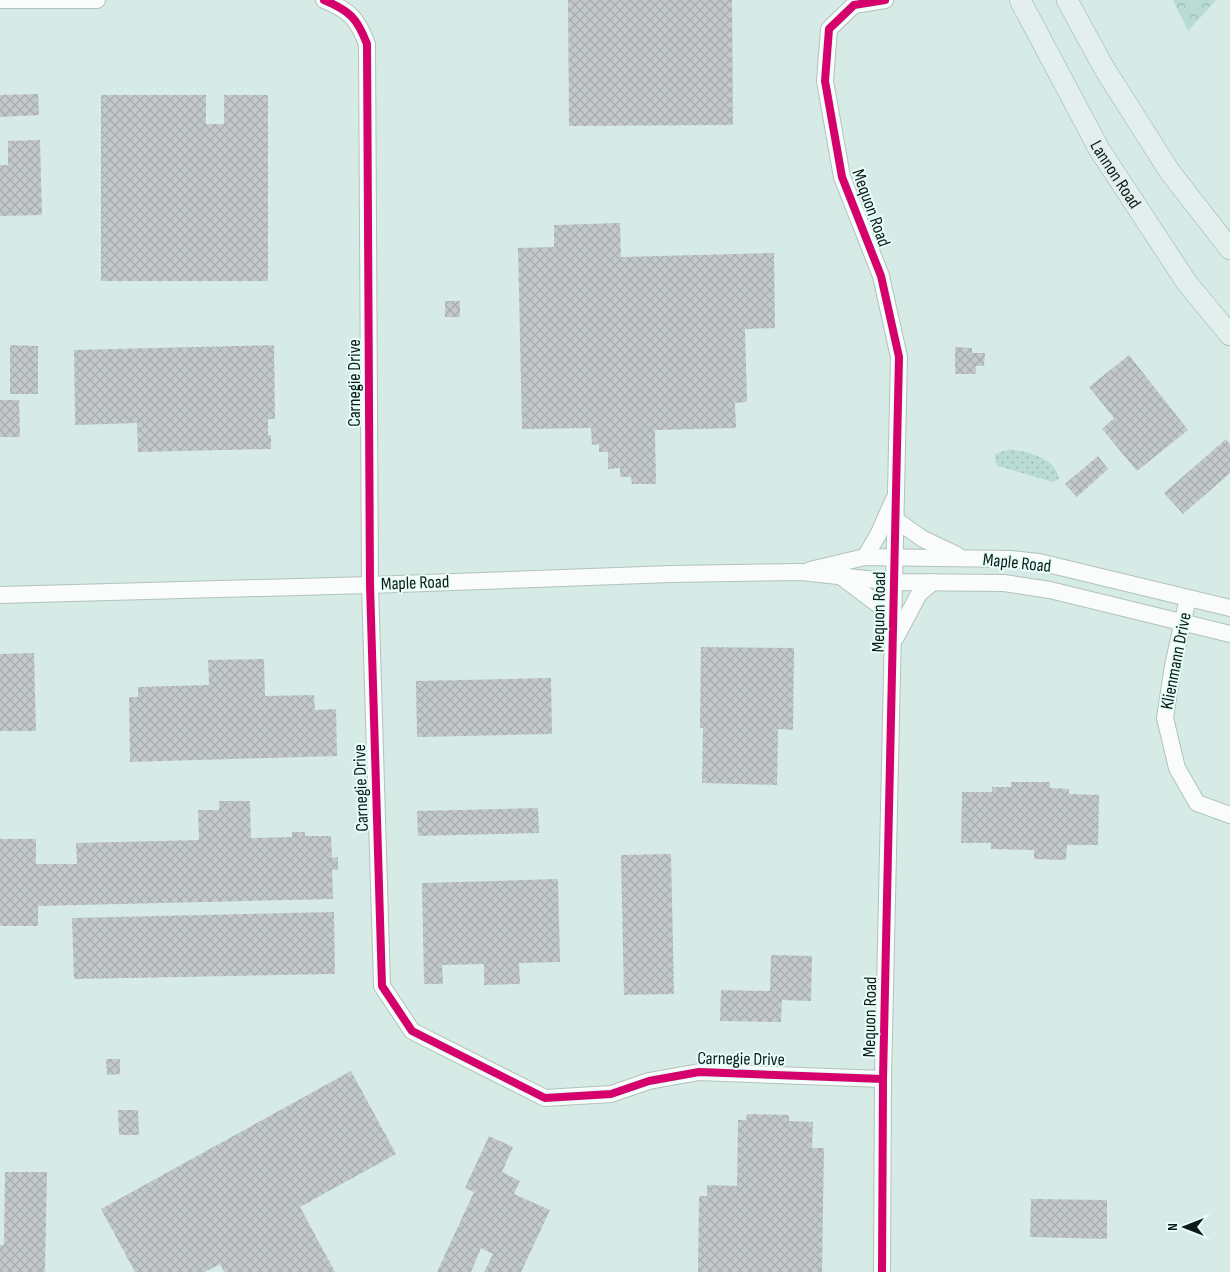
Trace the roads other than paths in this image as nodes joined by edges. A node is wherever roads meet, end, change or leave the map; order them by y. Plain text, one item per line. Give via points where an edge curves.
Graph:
1 (0, 0) edge
2 (97, 0) edge
3 (324, 0) edge
4 (885, 0) edge
5 (1020, 0) edge
6 (1067, 0) edge
7 (1230, 249) edge
8 (1230, 335) edge
9 (897, 493) junction
10 (896, 520) junction
11 (865, 557) junction
12 (896, 557) junction
13 (963, 558) junction
14 (801, 572) junction
15 (843, 578) junction
16 (894, 582) junction
17 (933, 582) junction
18 (370, 585) junction
19 (0, 595) edge
20 (1188, 598) junction
21 (1230, 608) edge
22 (894, 621) junction
23 (1183, 622) junction
24 (1230, 634) edge
25 (894, 641) junction
26 (1230, 815) edge
27 (884, 1079) junction
28 (882, 1272) edge

1 - 2 street
3 - 18 street, Carnegie Drive via 344,9 360,26 367,44
4 - 9 street, Mequon Road via 854,5 829,29 825,82 842,177 881,276 899,357
5 - 8 main road, Lannon Road via 1099,149 1187,283
6 - 7 main road via 1104,68 1170,172
9 - 10 street, Mequon Road
9 - 11 street
10 - 12 street, Mequon Road
10 - 13 street via 922,539
11 - 12 street, Maple Road
11 - 14 street, Maple Road
12 - 13 street, Maple Road
12 - 16 street, Mequon Road
13 - 20 street, Maple Road via 1040,562
14 - 15 street, Maple Road
14 - 18 street, Maple Road
15 - 16 street, Maple Road
15 - 22 street via 879,605
16 - 17 street, Maple Road
16 - 22 street, Mequon Road
17 - 23 street, Maple Road via 1004,584 1050,590
17 - 25 street via 919,594
18 - 19 street, Maple Road
18 - 27 street, Carnegie Drive via 382,986 412,1031 545,1098 611,1094 649,1081 699,1072
20 - 21 street, Maple Road
20 - 23 street, Klienmann Drive
22 - 25 street, Mequon Road
23 - 24 street, Maple Road
23 - 26 street, Klienmann Drive via 1165,718 1173,752 1177,768 1197,804
25 - 27 street, Mequon Road
27 - 28 street, Mequon Road

